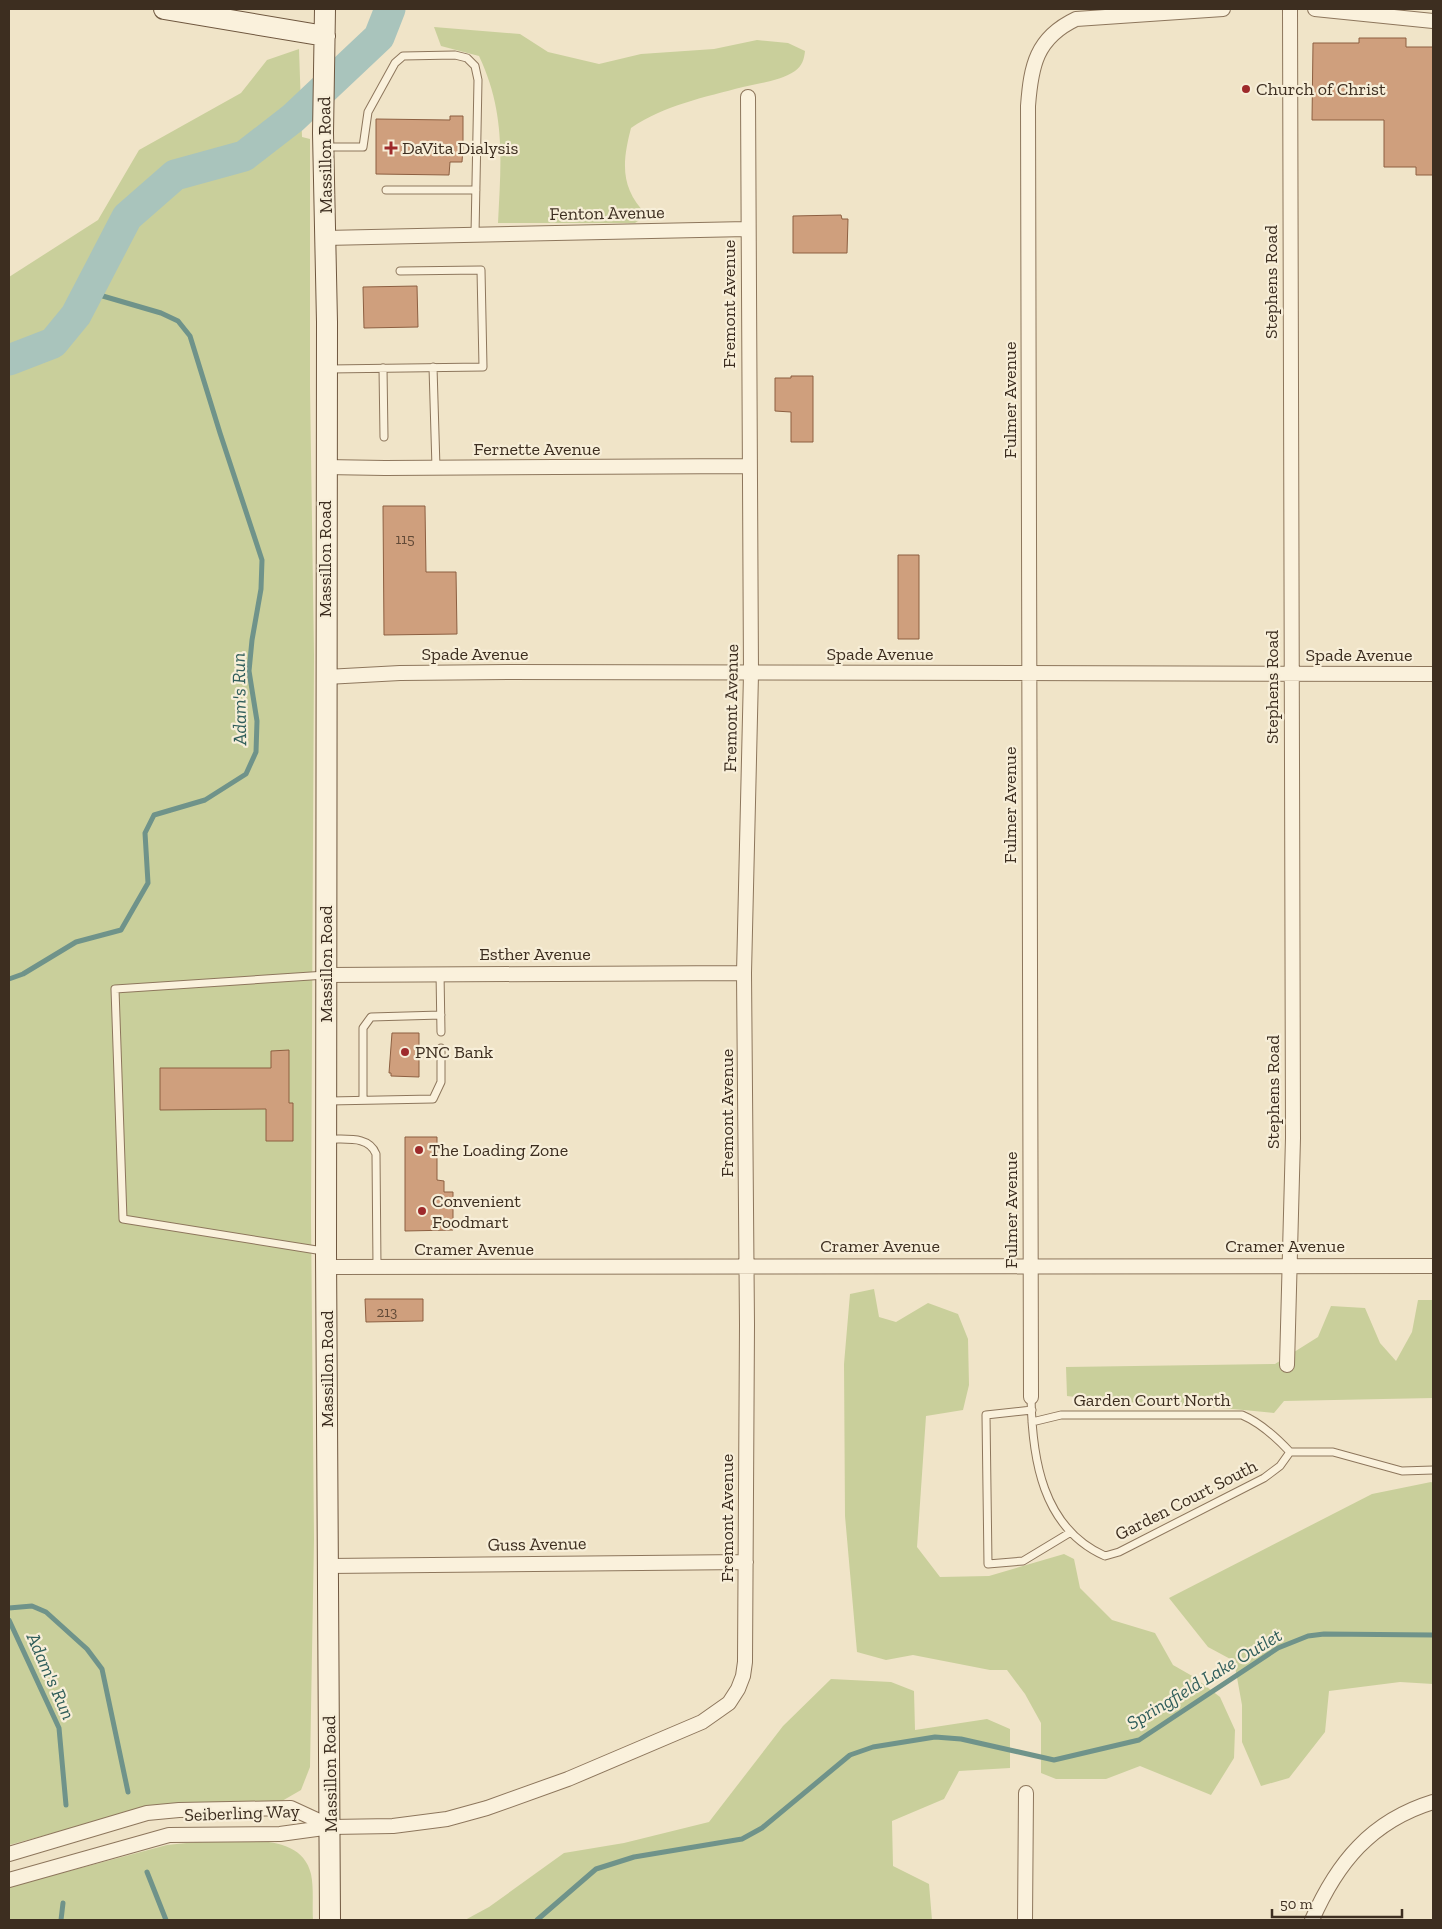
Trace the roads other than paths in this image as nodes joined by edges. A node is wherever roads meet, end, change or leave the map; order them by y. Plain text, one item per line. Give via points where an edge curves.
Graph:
1 (164, 9) edge
2 (324, 9) edge
3 (1223, 9) edge
4 (1290, 9) edge
5 (1315, 9) edge
6 (1433, 21) edge
7 (325, 36) junction
8 (748, 97) dead end
9 (324, 140) junction
10 (386, 190) dead end
11 (476, 190) junction
12 (747, 229) junction
13 (471, 234) junction
14 (325, 238) junction
15 (400, 271) dead end
16 (433, 367) junction
17 (383, 368) junction
18 (326, 369) junction
19 (384, 437) dead end
20 (749, 466) junction
21 (325, 467) junction
22 (436, 468) junction
23 (751, 674) junction
24 (1029, 674) junction
25 (1291, 674) junction
26 (1433, 674) edge
27 (326, 677) junction
28 (440, 973) junction
29 (744, 973) junction
30 (326, 975) junction
31 (441, 1015) junction
32 (441, 1032) dead end
33 (442, 1048) dead end
34 (363, 1100) junction
35 (326, 1101) junction
36 (326, 1139) junction
37 (326, 1259) junction
38 (746, 1265) junction
39 (1030, 1265) junction
40 (1289, 1265) junction
41 (1433, 1266) edge
42 (377, 1268) junction
43 (1287, 1365) dead end
44 (1032, 1403) junction
45 (1032, 1422) junction
46 (1290, 1452) junction
47 (1433, 1470) edge
48 (1071, 1532) junction
49 (1092, 1551) joint
50 (746, 1562) junction
51 (328, 1566) junction
52 (1026, 1793) dead end
53 (1433, 1802) edge
54 (331, 1827) junction
55 (9, 1854) edge
56 (9, 1880) edge
57 (330, 1920) edge
58 (1025, 1920) edge
59 (1312, 1920) edge

1 - 7 street
2 - 7 street, Massillon Road
3 - 24 street, Fulmer Avenue via 1082,18 1063,25 1044,43 1033,64 1028,106
4 - 25 street, Stephens Road
5 - 6 street
7 - 9 street, Massillon Road
8 - 12 street, Fremont Avenue
9 - 11 lane via 363,146 368,112 395,63 403,56 454,55 467,58 475,66 478,80
9 - 14 street, Massillon Road
10 - 11 lane
11 - 13 lane
12 - 13 street, Fenton Avenue
12 - 20 street, Fremont Avenue
13 - 14 street, Fenton Avenue
14 - 18 street, Massillon Road
15 - 16 lane via 481,270 483,366
16 - 17 lane
16 - 22 lane
17 - 18 lane
17 - 19 lane
18 - 21 street, Massillon Road
20 - 22 street, Fernette Avenue
20 - 23 street, Fremont Avenue
21 - 22 street, Fernette Avenue
21 - 27 street, Massillon Road
23 - 24 street, Spade Avenue
23 - 27 street, Spade Avenue via 400,673
23 - 29 street, Fremont Avenue
24 - 25 street, Spade Avenue
24 - 39 street, Fulmer Avenue
25 - 26 street, Spade Avenue
25 - 40 street, Stephens Road via 1293,1138
27 - 30 street, Massillon Road
28 - 29 street, Esther Avenue
28 - 30 street, Esther Avenue
28 - 31 lane
29 - 38 street, Fremont Avenue
30 - 35 street, Massillon Road
30 - 37 lane via 115,989 124,1219
31 - 32 lane
31 - 34 lane via 371,1017 363,1028
33 - 34 lane via 441,1082 433,1099
34 - 35 lane
35 - 36 street, Massillon Road
36 - 37 street, Massillon Road
36 - 42 lane via 364,1141 373,1146 376,1154
37 - 42 street, Cramer Avenue
37 - 51 street, Massillon Road
38 - 39 street, Cramer Avenue
38 - 42 street, Cramer Avenue
38 - 50 street, Fremont Avenue
39 - 40 street, Cramer Avenue
39 - 44 street, Fulmer Avenue
40 - 41 street, Cramer Avenue
40 - 43 street, Stephens Road
44 - 45 lane, Fulmer Avenue
44 - 48 lane via 986,1415 988,1564 1023,1560
45 - 46 lane, Garden Court North via 1061,1415 1242,1415 1273,1434
45 - 48 lane, Fulmer Avenue via 1038,1470 1052,1505
46 - 47 lane via 1333,1452 1402,1471
46 - 49 lane, Garden Court South via 1280,1466 1264,1478 1119,1552 1105,1556
48 - 49 lane, Fulmer Avenue
50 - 51 street, Guss Avenue
50 - 54 street, Fremont Avenue via 743,1676 729,1703 716,1715 568,1779 487,1808 420,1824
51 - 54 street, Massillon Road
52 - 58 street
53 - 59 street via 1397,1817 1356,1847 1325,1891
54 - 55 street, Seiberling Way via 290,1808 179,1810 146,1813
54 - 56 street, Seiberling Way via 280,1834 169,1835
54 - 57 street, Massillon Road

